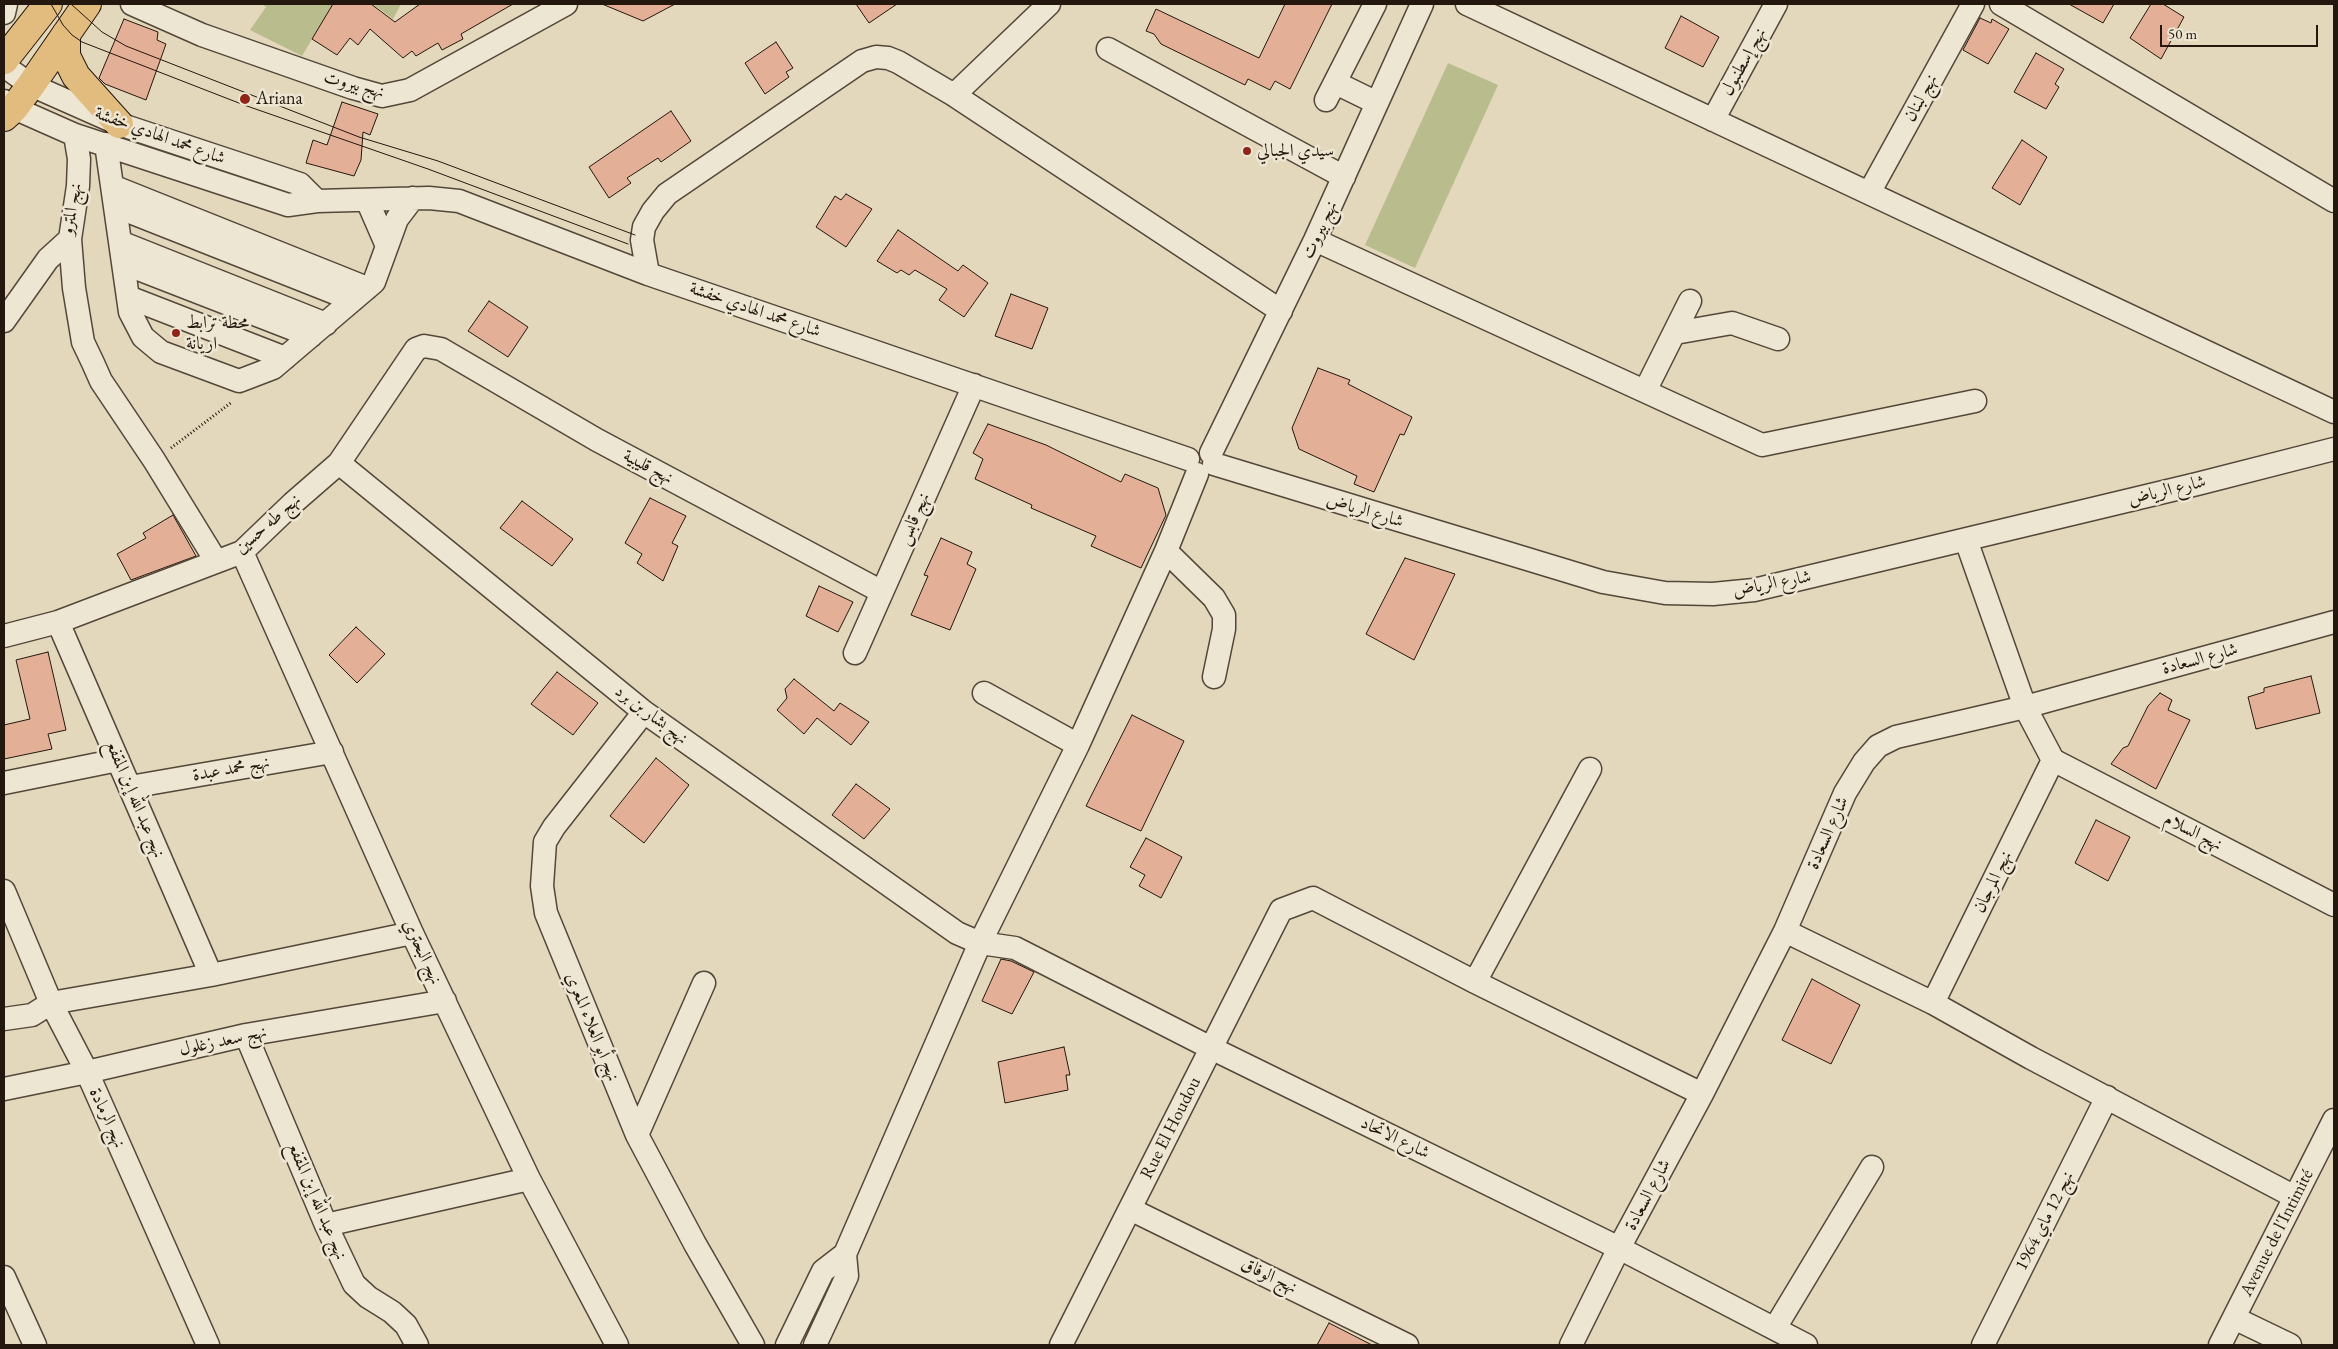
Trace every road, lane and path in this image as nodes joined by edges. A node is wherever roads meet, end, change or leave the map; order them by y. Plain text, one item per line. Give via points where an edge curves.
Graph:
1 (6, 4) edge
2 (48, 4) edge
3 (87, 4) edge
4 (132, 4) edge
5 (566, 4) edge
6 (1049, 4) edge
7 (1374, 4) edge
8 (1422, 4) edge
9 (1467, 4) edge
10 (1776, 4) edge
11 (1973, 4) edge
12 (2001, 4) edge
13 (4, 14) edge
14 (66, 34) junction
15 (1108, 49) dead end
16 (4, 60) edge
17 (4, 66) edge
18 (31, 85) junction
19 (954, 96) junction
20 (1377, 103) junction
21 (7, 109) edge
22 (1713, 120) junction
23 (112, 134) junction
24 (75, 135) junction
25 (1344, 177) junction
26 (1868, 193) junction
27 (413, 198) junction
28 (367, 200) junction
29 (2334, 201) edge
30 (70, 239) junction
31 (1315, 240) junction
32 (387, 246) junction
33 (121, 251) junction
34 (648, 274) junction
35 (1690, 301) dead end
36 (1281, 311) junction
37 (4, 321) edge
38 (319, 329) junction
39 (1675, 333) junction
40 (1778, 339) dead end
41 (416, 349) joint
42 (239, 380) junction
43 (974, 385) junction
44 (1646, 391) junction
45 (1975, 401) dead end
46 (2334, 412) edge
47 (2334, 449) edge
48 (154, 460) junction
49 (339, 463) junction
50 (1202, 463) junction
51 (1966, 540) junction
52 (242, 552) junction
53 (1166, 552) junction
54 (216, 562) junction
55 (882, 592) junction
56 (58, 622) junction
57 (2334, 622) edge
58 (4, 636) edge
59 (855, 653) dead end
60 (1214, 677) dead end
61 (984, 693) dead end
62 (2025, 707) junction
63 (644, 712) junction
64 (1078, 745) junction
65 (332, 752) junction
66 (118, 760) junction
67 (2053, 760) junction
68 (1590, 770) dead end
69 (4, 783) edge
70 (130, 787) junction
71 (4, 891) edge
72 (2334, 905) edge
73 (1785, 932) junction
74 (412, 933) junction
75 (980, 944) junction
76 (211, 975) junction
77 (1475, 982) junction
78 (704, 983) dead end
79 (445, 1001) junction
80 (51, 1003) junction
81 (1932, 1003) junction
82 (4, 1019) edge
83 (246, 1035) junction
84 (1212, 1048) junction
85 (87, 1072) junction
86 (4, 1089) edge
87 (1702, 1094) junction
88 (2107, 1097) junction
89 (2334, 1120) edge
90 (636, 1135) junction
91 (1872, 1168) dead end
92 (529, 1178) junction
93 (2295, 1197) junction
94 (1130, 1209) junction
95 (326, 1225) junction
96 (1619, 1248) junction
97 (845, 1254) junction
98 (4, 1277) edge
99 (2234, 1318) junction
100 (1775, 1328) junction
101 (35, 1345) edge
102 (208, 1345) edge
103 (417, 1345) edge
104 (617, 1345) edge
105 (753, 1345) edge
106 (787, 1345) edge
107 (815, 1345) edge
108 (1062, 1345) edge
109 (1407, 1345) edge
110 (1571, 1345) edge
111 (1806, 1345) edge
112 (1983, 1345) edge
113 (2220, 1345) edge
114 (2290, 1345) edge

1 - 13 street
2 - 16 main road
3 - 14 main road
4 - 5 street, نهج بيروت via 202,36 382,96 410,90
6 - 19 street
7 - 20 street via 1331,92
8 - 20 street, نهج بيروت
9 - 22 street
10 - 22 street, نهج إسطنبول
11 - 26 street, نهج لبنان
12 - 29 street
14 - 18 main road
14 - 23 main road via 66,56
15 - 25 street
17 - 18 street, شارع محمد الهادي خفشة
18 - 21 main road
18 - 23 street, شارع محمد الهادي خفشة
19 - 34 street via 888,58 862,61 667,194 644,227 642,240
19 - 36 street
20 - 25 street, نهج بيروت
21 - 24 street, شارع محمد الهادي خفشة
22 - 26 street
23 - 24 street, شارع محمد الهادي خفشة
23 - 28 street, شارع محمد الهادي خفشة via 300,184 318,201
23 - 33 street
24 - 30 street, نهج المترو via 79,159 78,186
25 - 31 street, نهج بيروت
26 - 46 street
27 - 28 street, شارع محمد الهادي خفشة
27 - 32 street via 397,219
27 - 34 street, شارع محمد الهادي خفشة via 459,201
28 - 32 street
30 - 37 street, نهج المترو via 48,259
30 - 48 street via 83,342 102,381
31 - 36 street, نهج بيروت
31 - 44 street
32 - 38 street via 374,282
33 - 38 street
33 - 38 street
33 - 38 street
33 - 38 street
33 - 42 street via 143,337 161,352
34 - 43 street, شارع محمد الهادي خفشة
35 - 39 street
36 - 50 street, نهج بيروت
38 - 42 street
39 - 40 street via 1732,323
39 - 44 street
41 - 49 street, نهج طه حسين
41 - 55 street, نهج قليبية via 424,346 441,349 596,440
42 - 48 path via 244,393
43 - 50 street, شارع محمد الهادي خفشة
43 - 55 street, نهج قابس
44 - 45 street via 1762,445
47 - 51 street, شارع الرياض
48 - 54 street
49 - 52 street, نهج طه حسين
49 - 63 street, نهج بشار بن برد
50 - 51 street, شارع الرياض via 1603,582 1666,593 1713,594 1754,590
50 - 53 street, نهج بيروت
51 - 62 street
52 - 54 street, نهج طه حسين
52 - 65 street, نهج البحتري
53 - 60 street via 1214,598 1224,614
53 - 64 street, نهج بيروت
54 - 56 street, نهج طه حسين
55 - 59 street, نهج قابس
56 - 58 street, نهج طه حسين
56 - 66 street, نهج عبد الله إبن المقفع
57 - 62 street, شارع السعادة
61 - 64 street
62 - 67 street
62 - 73 street, شارع السعادة via 1896,737 1878,746 1845,793
63 - 75 street, نهج بشار بن برد via 941,922
63 - 90 street, نهج أبو العلاء المعري via 545,842 542,886 546,913
64 - 75 street, نهج بيروت
65 - 70 street, نهج محمد عبدة
65 - 74 street, نهج البحتري
66 - 69 street
66 - 70 street, نهج عبد الله إبن المقفع
67 - 72 street, نهج السلام
67 - 81 street, نهج المرجان
68 - 77 street
70 - 76 street, نهج عبد الله إبن المقفع
71 - 80 street, نهج الرمادة
73 - 81 street
73 - 87 street, شارع السعادة
74 - 76 street
74 - 79 street, نهج البحتري
75 - 84 street, شارع الاتحاد via 1016,948
75 - 97 street, نهج بيروت
76 - 80 street
77 - 84 street, Rue El Houdou via 1313,898 1281,910
77 - 87 street
78 - 90 street
79 - 83 street, نهج سعد زغلول
79 - 92 street, نهج البحتري
80 - 82 street via 32,1014
80 - 85 street, نهج الرمادة
81 - 88 street
83 - 85 street, نهج سعد زغلول
83 - 95 street, نهج عبد الله إبن المقفع
84 - 94 street, Rue El Houdou
84 - 96 street, شارع الاتحاد
85 - 86 street, نهج سعد زغلول
85 - 102 street, نهج الرمادة
87 - 96 street, شارع السعادة
88 - 93 street
88 - 112 street, نهج 12 ماي 1964
89 - 93 street, Avenue de l'Intimité
90 - 105 street, نهج أبو العلاء المعري
91 - 100 street
92 - 95 street
92 - 104 street, نهج البحتري
93 - 99 street, Avenue de l'Intimité
94 - 108 street, Rue El Houdou
94 - 109 street, نهج الوفاق
95 - 103 street, نهج عبد الله إبن المقفع via 354,1284 406,1325
96 - 100 street, شارع الاتحاد
96 - 110 street, شارع السعادة
97 - 106 street via 823,1271
97 - 107 street via 847,1276
98 - 101 street
99 - 113 street, Avenue de l'Intimité
99 - 114 street
100 - 111 street, شارع الاتحاد

